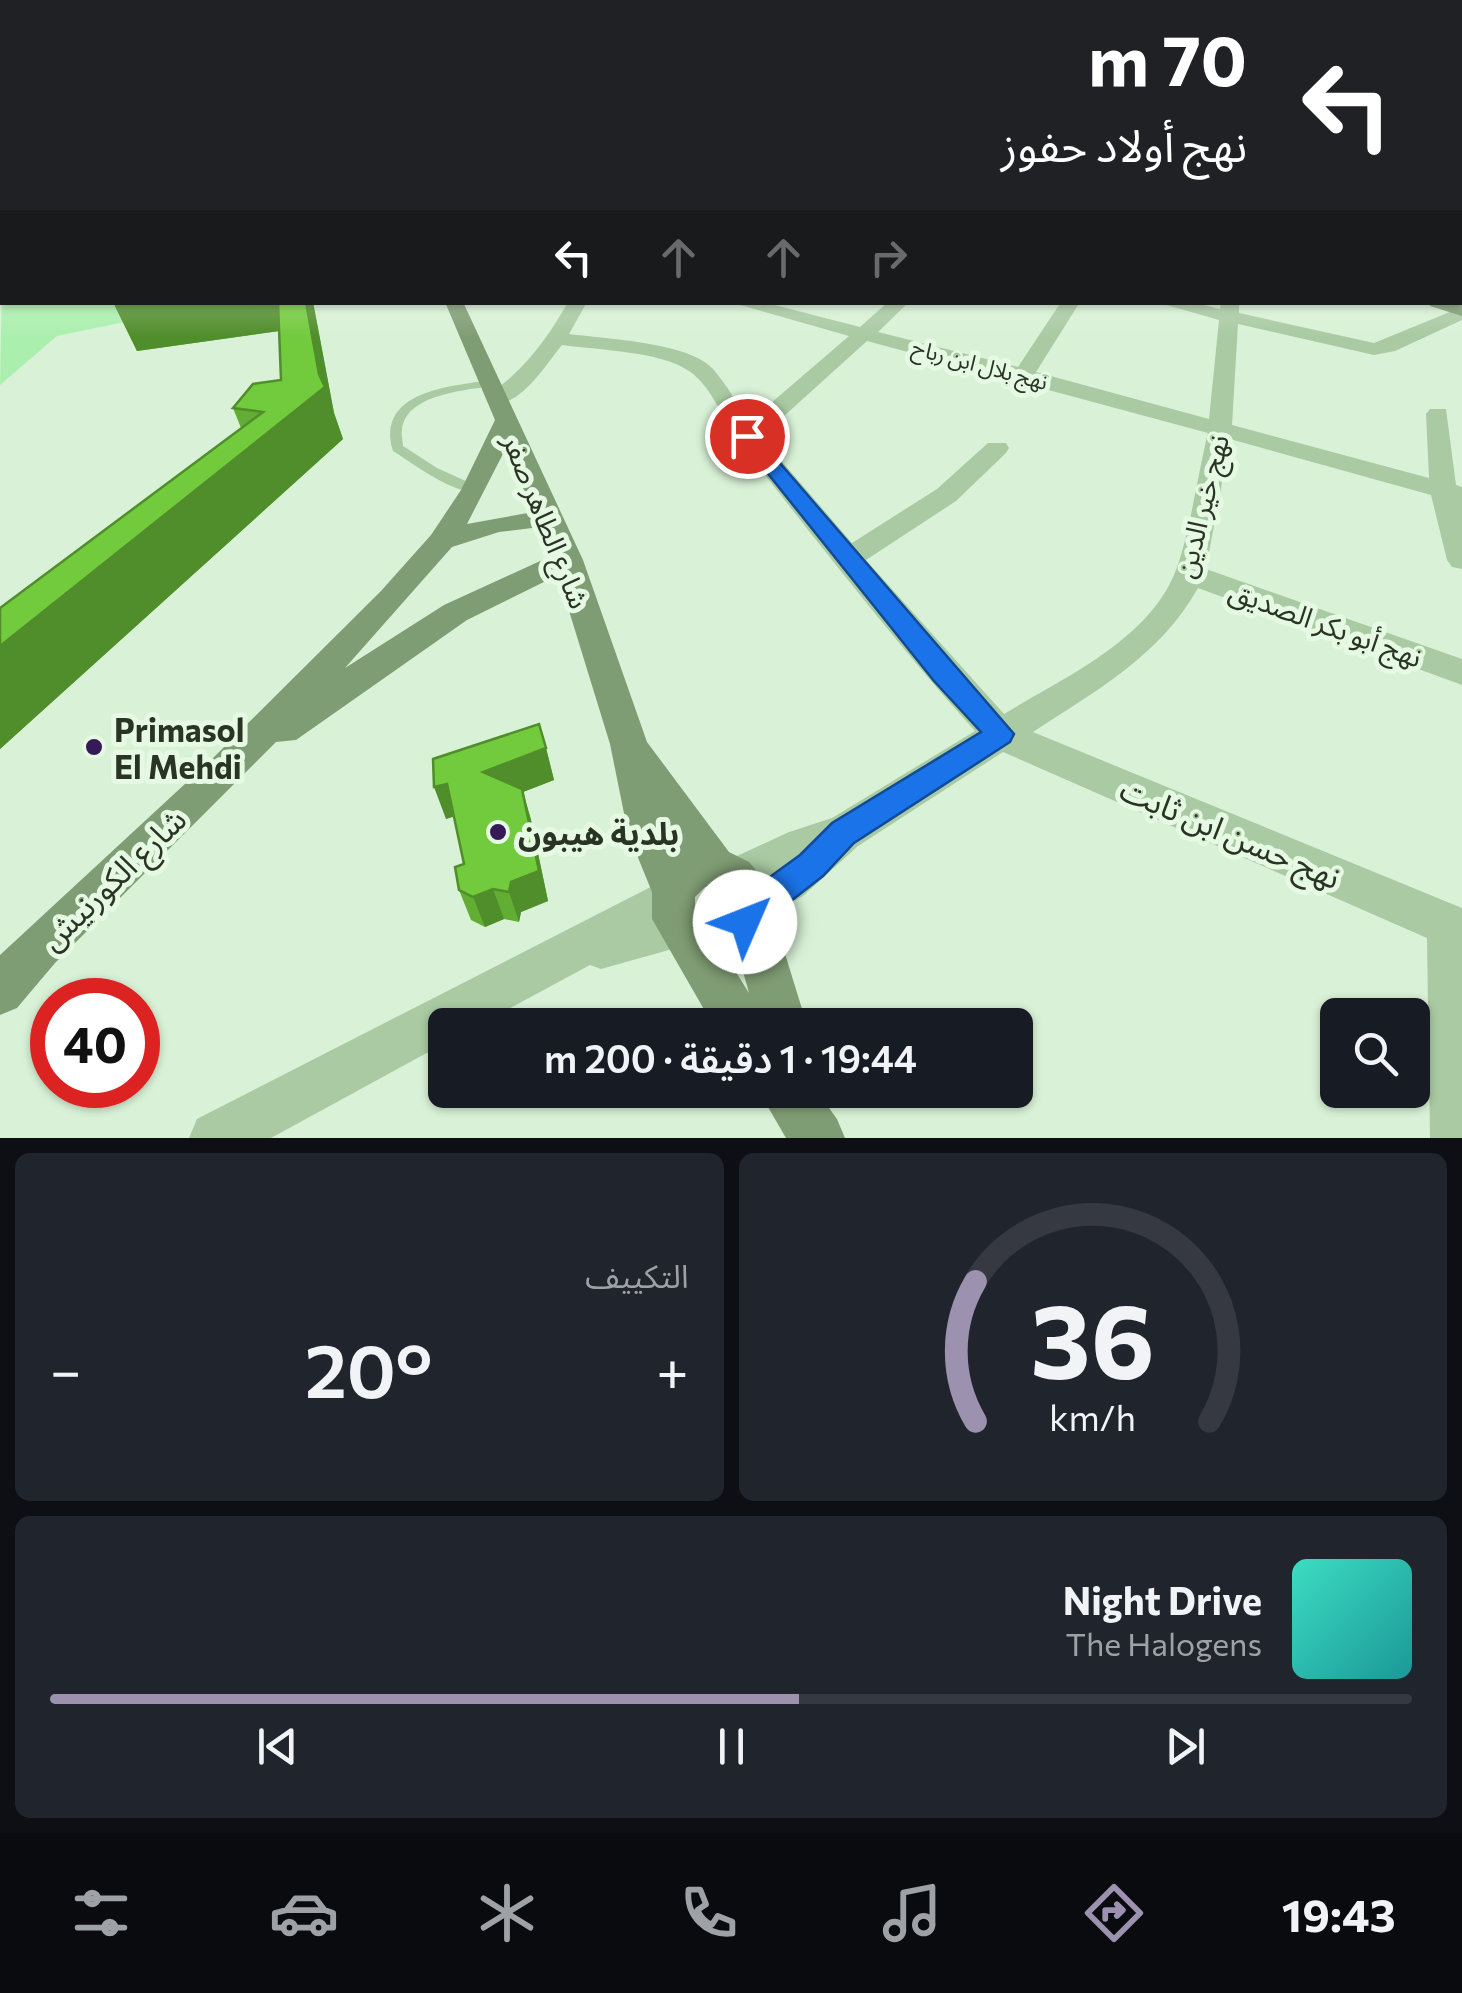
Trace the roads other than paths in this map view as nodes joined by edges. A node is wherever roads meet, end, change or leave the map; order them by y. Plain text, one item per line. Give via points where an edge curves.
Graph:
1 (455, 305) edge
2 (576, 305) edge
3 (751, 305) edge
4 (897, 305) edge
5 (1069, 305) edge
6 (1189, 305) edge
7 (1230, 310) edge
8 (1462, 312) edge
9 (867, 334) junction
10 (557, 338) junction
11 (1023, 375) junction
12 (498, 401) junction
13 (1438, 414) dead end
14 (1220, 431) junction
15 (747, 436) junction
16 (997, 448) dead end
17 (474, 490) junction
18 (1453, 492) edge
19 (550, 518) junction
20 (442, 541) junction
21 (850, 558) junction
22 (568, 560) junction
23 (1462, 560) edge
24 (1190, 574) junction
25 (1462, 672) edge
26 (1000, 734) junction
27 (629, 744) junction
28 (228, 768) junction
29 (738, 890) junction
30 (678, 913) junction
31 (1456, 927) edge
32 (0, 991) edge
33 (731, 1008) edge
34 (776, 1008) edge
35 (798, 1108) edge
36 (810, 1108) edge
37 (216, 1138) edge
38 (820, 1138) edge
39 (1457, 1138) edge

1 - 12 main road, شارع الطاهر صفر
2 - 10 street
3 - 9 street, نهج بلال ابن رباح
4 - 9 street
5 - 11 street
6 - 7 street
7 - 8 street via 1374,349
7 - 14 street, نهج خير الدين
9 - 11 street, نهج بلال ابن رباح
9 - 15 street
10 - 12 street
10 - 15 street via 694,364
11 - 14 street, نهج بلال ابن رباح
12 - 17 main road
12 - 17 lane via 417,399 396,424 397,448 407,457
12 - 19 main road, شارع الطاهر صفر
13 - 18 street
14 - 18 street, نهج بلال ابن رباح
14 - 24 street, نهج خير الدين
15 - 21 street
16 - 21 street via 938,505
17 - 20 main road
18 - 23 street
19 - 20 main road via 496,524
19 - 22 main road, شارع الطاهر صفر
20 - 28 main road
21 - 26 street
22 - 27 main road, شارع الطاهر صفر
22 - 28 main road via 460,607
24 - 25 street, نهج أبو بكر الصديق
24 - 26 street, نهج خير الدين via 1168,612 1123,657
26 - 29 street, نهج خير الدين via 843,833 779,890
26 - 31 street, نهج حسن ابن ثابت
27 - 29 main road, شارع الطاهر صفر
27 - 30 main road, شارع الطاهر صفر via 649,834
28 - 32 main road, شارع الكورنيش
29 - 30 main road via 691,873
29 - 30 main road via 738,932 726,939 700,941
29 - 34 main road, شارع الطاهر صفر
30 - 33 main road, شارع الطاهر صفر
30 - 37 street via 563,953
31 - 39 street
35 - 38 main road
36 - 38 main road

